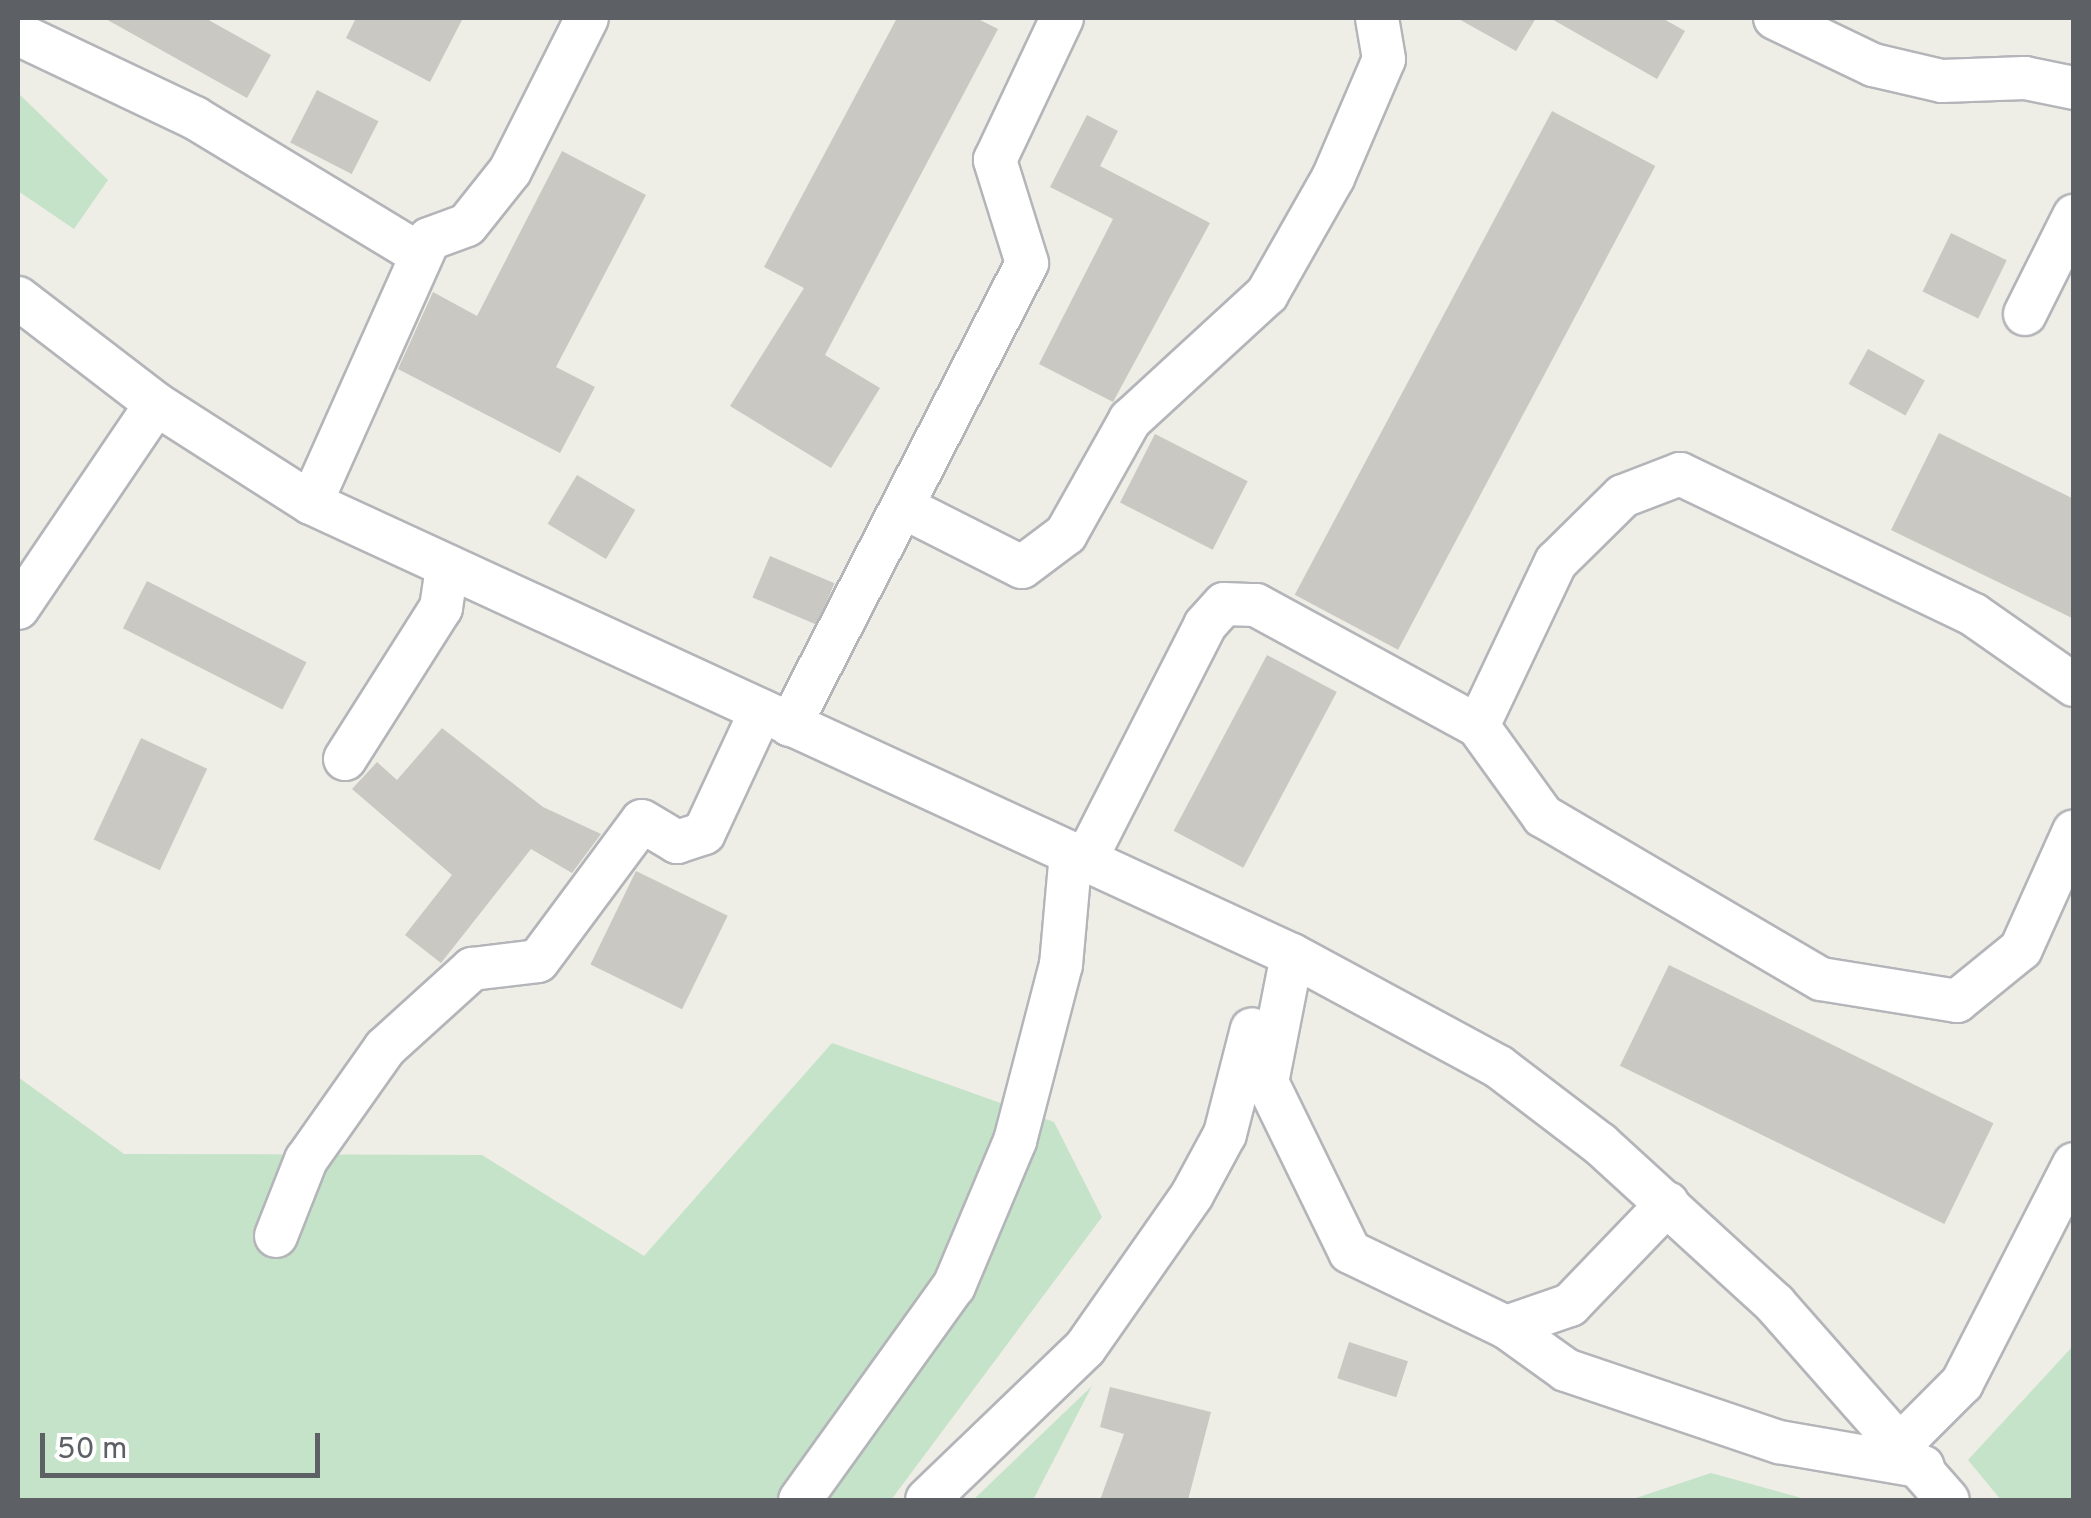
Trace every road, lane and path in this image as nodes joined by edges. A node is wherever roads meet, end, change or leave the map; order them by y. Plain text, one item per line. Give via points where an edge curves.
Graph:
1 (587, 18) edge
2 (1062, 18) edge
3 (1378, 18) edge
4 (1775, 18) edge
5 (18, 34) edge
6 (2074, 88) edge
7 (2074, 216) edge
8 (421, 255) junction
9 (18, 298) edge
10 (2025, 314) dead end
11 (156, 404) junction
12 (311, 503) junction
13 (903, 507) junction
14 (447, 568) junction
15 (18, 608) edge
16 (2074, 685) edge
17 (775, 718) junction
18 (1478, 726) junction
19 (345, 759) dead end
20 (2074, 831) edge
21 (1078, 856) junction
22 (1283, 951) junction
23 (2074, 1164) edge
24 (1668, 1203) junction
25 (276, 1236) dead end
26 (1506, 1328) junction
27 (1924, 1470) edge
28 (800, 1500) edge
29 (926, 1500) edge

1 - 8 street via 510,171 467,225 428,239
2 - 13 street via 995,160 1026,263
3 - 13 street via 1384,59 1333,178 1268,294 1184,361 1130,420 1066,534 1022,567
4 - 6 street via 1873,65 1942,81 2025,78
5 - 8 street via 195,118
7 - 10 street
8 - 12 street
9 - 11 street
11 - 12 street
11 - 15 street
12 - 14 street
13 - 17 street
14 - 17 street
14 - 19 street via 440,608
16 - 18 street via 1974,616 1680,474 1624,496 1556,562
17 - 21 street
17 - 25 street via 704,833 677,842 642,821 538,961 472,970 386,1048 306,1160
18 - 20 street via 1543,816 1586,845 1821,979 1894,996 1957,1000 2022,949
18 - 21 street via 1256,605 1224,604 1205,625
21 - 22 street
21 - 28 street via 1061,965 1008,1159 954,1286
22 - 24 street via 1500,1067
22 - 26 street via 1267,1082 1350,1252
22 - 29 street via 1225,1134 1192,1195 1086,1348
23 - 27 street
24 - 26 street via 1570,1305
24 - 27 street
26 - 27 street via 1566,1370 1779,1442

